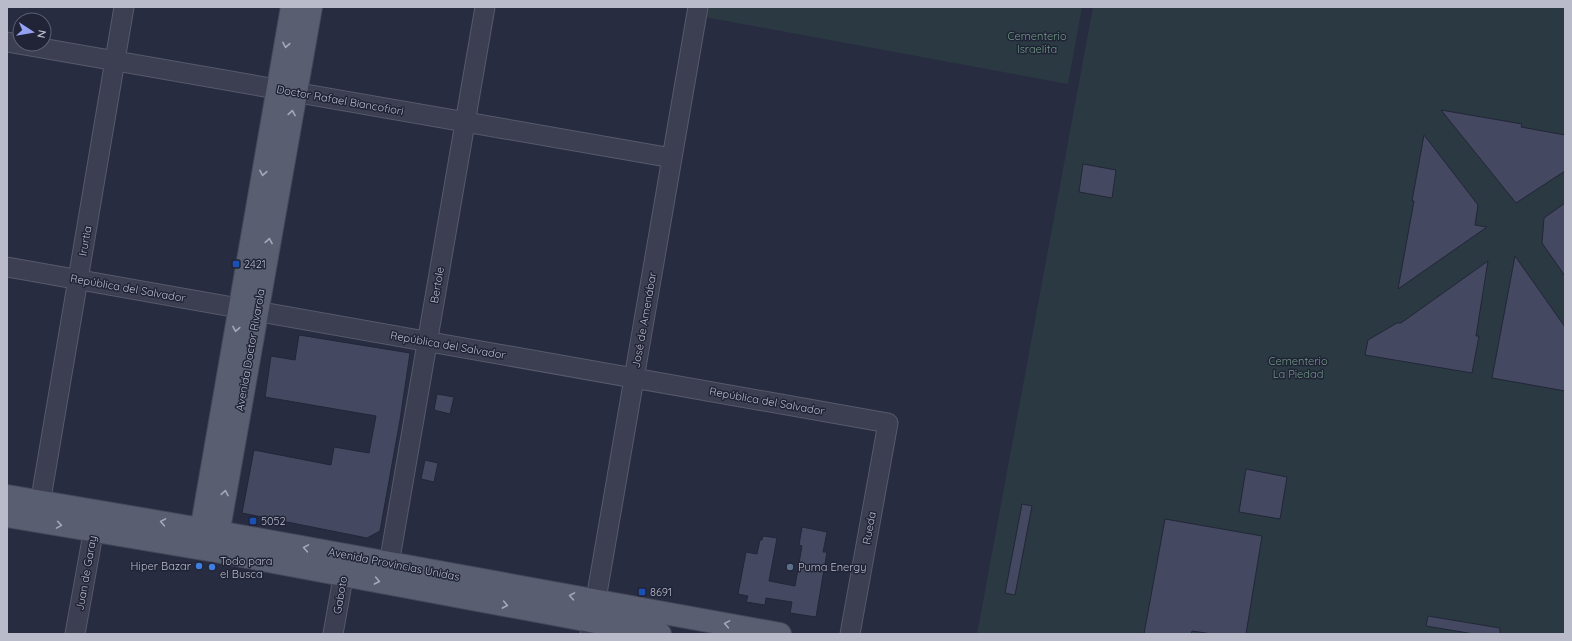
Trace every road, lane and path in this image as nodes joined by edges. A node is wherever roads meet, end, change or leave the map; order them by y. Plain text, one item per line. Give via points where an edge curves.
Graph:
1 (124, 7) edge
2 (292, 7) edge
3 (310, 7) edge
4 (485, 7) edge
5 (698, 7) edge
6 (7, 42) edge
7 (115, 61) junction
8 (287, 91) junction
9 (466, 122) junction
10 (672, 158) junction
11 (7, 267) edge
12 (78, 280) junction
13 (248, 310) junction
14 (428, 341) junction
15 (634, 378) junction
16 (888, 423) joint
17 (7, 496) edge
18 (39, 512) junction
19 (7, 516) edge
20 (95, 521) junction
21 (208, 540) junction
22 (389, 564) junction
23 (345, 565) junction
24 (593, 619) edge
25 (75, 634) edge
26 (333, 634) edge
27 (660, 634) edge
28 (780, 634) edge
29 (850, 634) edge

1 - 7 street, Irurtia
2 -> 8 main road, Avenida Doctor Rivarola
3 - 8 main road, Avenida Doctor Rivarola
4 - 9 street, Bertole
5 - 10 street, José de Amenábar
6 - 7 street, Doctor Rafael Biancofiori
7 - 8 street, Doctor Rafael Biancofiori
7 - 12 street, Irurtia
8 - 9 street, Doctor Rafael Biancofiori
8 - 13 main road, Avenida Doctor Rivarola
9 - 10 street, Doctor Rafael Biancofiori
9 - 14 street, Bertole
10 - 15 street, José de Amenábar
11 - 12 street, República del Salvador
12 - 13 street, República del Salvador
12 - 18 street, Irurtia
13 - 14 street, República del Salvador
13 - 21 main road, Avenida Doctor Rivarola
14 - 15 street, República del Salvador
14 - 22 street, Bertole
15 - 16 street, República del Salvador
15 - 24 street, José de Amenábar
16 - 29 street, Rueda
17 - 18 main road, Avenida Provincias Unidas
18 - 19 main road, Avenida Provincias Unidas
18 - 20 main road, Avenida Provincias Unidas
20 - 21 main road, Avenida Provincias Unidas
20 - 25 street, Juan de Garay
21 - 23 main road, Avenida Provincias Unidas
22 - 23 main road, Avenida Provincias Unidas
24 -> 22 main road, Avenida Provincias Unidas
23 -> 24 main road, Avenida Provincias Unidas
23 - 26 street, Gaboto
24 - 27 main road, Avenida Provincias Unidas
28 -> 24 main road, Avenida Provincias Unidas

